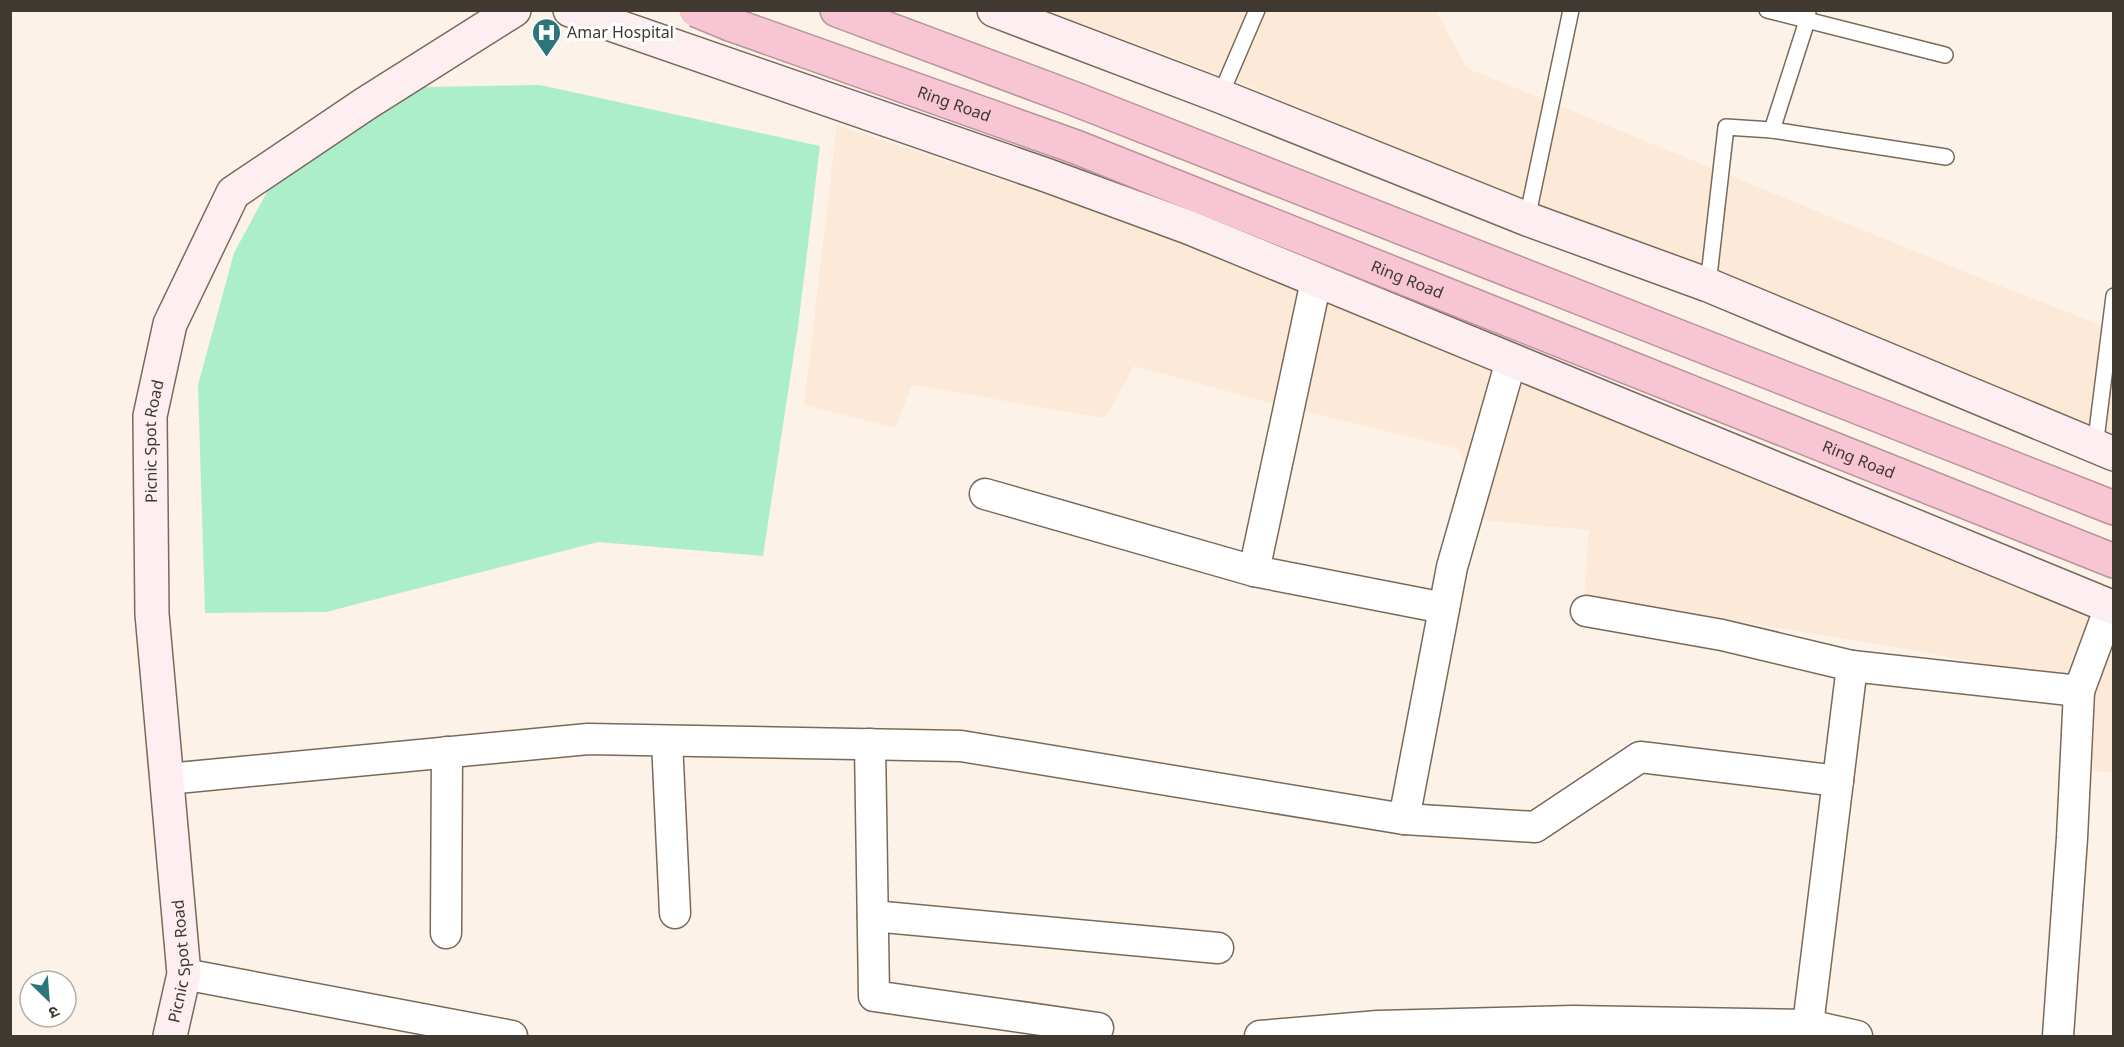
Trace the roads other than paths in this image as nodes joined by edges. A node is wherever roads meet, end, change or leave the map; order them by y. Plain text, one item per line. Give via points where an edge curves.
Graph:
1 (514, 10) edge
2 (570, 10) edge
3 (696, 10) edge
4 (837, 10) edge
5 (994, 10) edge
6 (1257, 10) edge
7 (1571, 10) edge
8 (1767, 10) edge
9 (1808, 16) edge
10 (728, 17) edge
11 (1945, 54) dead end
12 (710, 58) junction
13 (1220, 96) junction
14 (1772, 130) junction
15 (1946, 157) dead end
16 (1527, 219) junction
17 (1316, 280) junction
18 (1708, 285) junction
19 (2114, 296) edge
20 (1511, 361) junction
21 (2104, 451) edge
22 (986, 494) dead end
23 (2114, 508) edge
24 (2114, 561) edge
25 (1254, 571) junction
26 (2112, 607) edge
27 (1444, 608) junction
28 (1586, 611) dead end
29 (1852, 666) junction
30 (2079, 691) junction
31 (667, 741) junction
32 (870, 744) junction
33 (447, 752) junction
34 (167, 778) junction
35 (1838, 781) junction
36 (1404, 819) junction
37 (675, 913) dead end
38 (873, 916) junction
39 (446, 933) dead end
40 (1218, 948) dead end
41 (184, 974) junction
42 (405, 1027) edge
43 (1098, 1028) dead end
44 (1402, 1031) edge
45 (1807, 1031) edge
46 (170, 1036) edge
47 (512, 1036) edge
48 (1260, 1036) edge
49 (1857, 1036) edge
50 (2058, 1036) edge

1 - 34 street, Picnic Spot Road via 233,193 170,324 150,416 153,614
2 - 12 street
3 - 10 highway, Ring Road, bridge
4 - 23 highway via 1075,99
5 - 13 street
6 - 13 lane
7 - 16 lane
8 - 9 lane
9 - 11 lane
9 - 14 lane
10 - 12 street
10 - 24 highway, Ring Road via 1076,147
12 - 17 street via 1188,227
13 - 16 street
14 - 15 lane
14 - 18 lane via 1726,127
16 - 18 street
17 - 20 street
17 - 25 street
18 - 21 street
19 - 21 lane
20 - 26 street
20 - 27 street via 1452,567
22 - 25 street
25 - 27 street
26 - 30 street
27 - 36 street
28 - 29 street via 1722,635
29 - 30 street
29 - 35 street
30 - 50 street
31 - 32 street
31 - 33 street via 588,740
31 - 37 street
32 - 36 street via 961,746
32 - 38 street
33 - 34 street
33 - 39 street
34 - 41 street, Picnic Spot Road
35 - 36 street via 1640,757 1535,827
35 - 45 street
38 - 40 street
38 - 43 street via 874,996
41 - 42 street
41 - 46 street, Picnic Spot Road
42 - 47 street
44 - 45 street via 1573,1021
44 - 48 street
45 - 49 street

